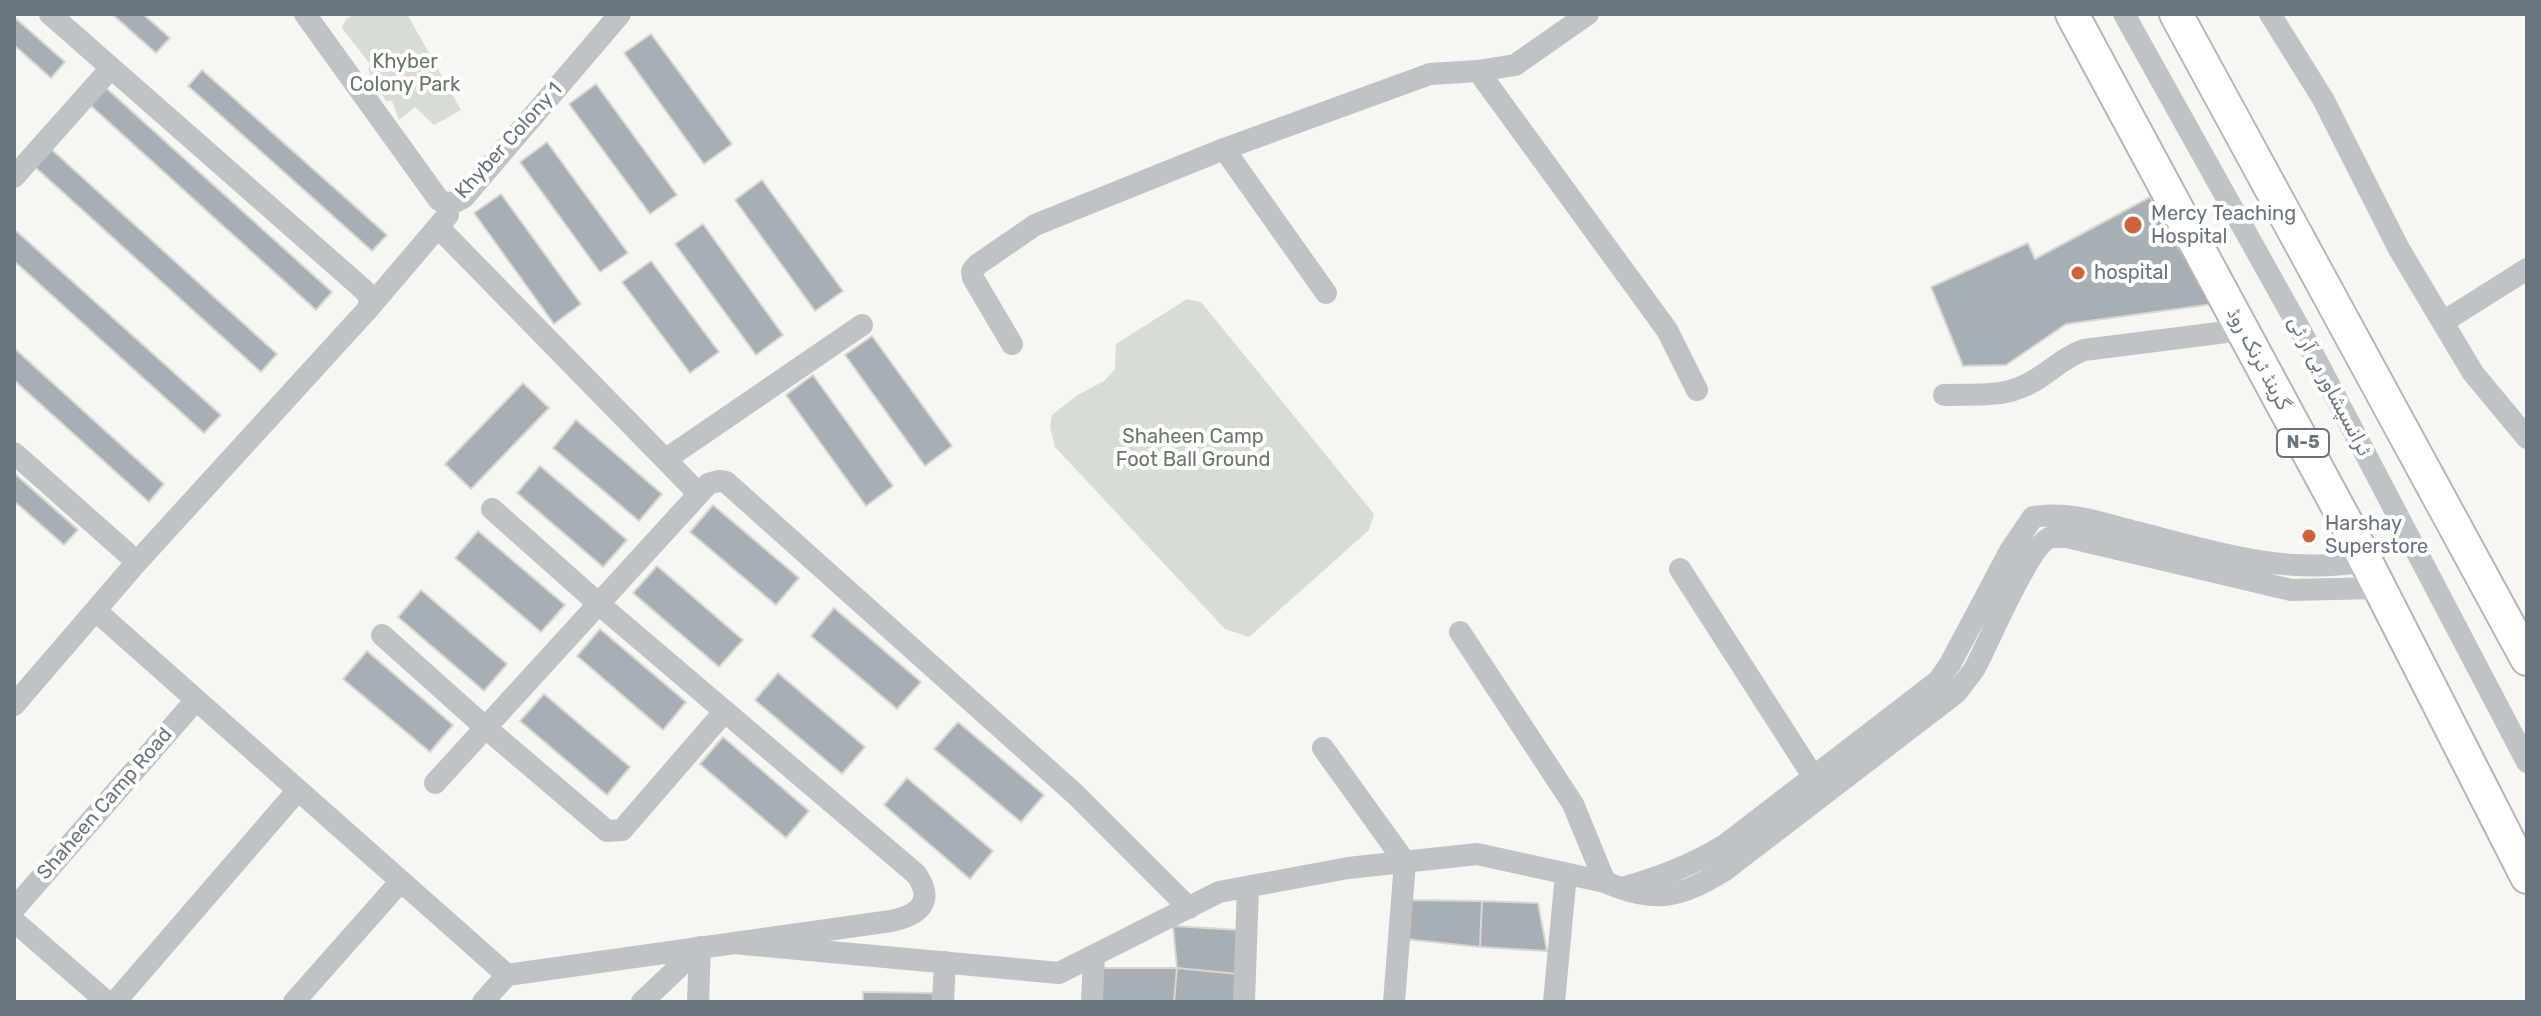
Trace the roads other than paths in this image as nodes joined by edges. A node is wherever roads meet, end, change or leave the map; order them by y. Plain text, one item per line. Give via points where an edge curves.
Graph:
1 (50, 14) edge
2 (620, 14) edge
3 (1588, 14) edge
4 (2072, 14) edge
5 (2124, 14) edge
6 (2176, 14) edge
7 (2270, 14) edge
8 (316, 18) edge
9 (111, 68) junction
10 (1478, 71) junction
11 (1224, 149) junction
12 (14, 177) edge
13 (464, 197) junction
14 (438, 227) junction
15 (2527, 269) edge
16 (1326, 293) dead end
17 (368, 309) junction
18 (2443, 322) junction
19 (862, 325) dead end
20 (2242, 330) junction
21 (1012, 344) dead end
22 (1697, 390) dead end
23 (1944, 395) dead end
24 (2527, 438) edge
25 (14, 453) edge
26 (666, 459) junction
27 (699, 494) junction
28 (492, 509) dead end
29 (137, 562) junction
30 (1680, 569) dead end
31 (2372, 574) junction
32 (600, 605) junction
33 (96, 611) junction
34 (1460, 632) dead end
35 (382, 635) dead end
36 (2527, 659) edge
37 (196, 700) junction
38 (14, 705) edge
39 (725, 711) junction
40 (486, 728) junction
41 (1323, 748) dead end
42 (2527, 762) edge
43 (435, 783) dead end
44 (1818, 785) junction
45 (298, 790) junction
46 (1405, 862) junction
47 (1566, 874) junction
48 (2527, 877) edge
49 (401, 881) junction
50 (1613, 885) junction
51 (1248, 887) junction
52 (1189, 908) junction
53 (14, 909) edge
54 (14, 921) edge
55 (733, 943) junction
56 (700, 947) junction
57 (1094, 955) junction
58 (945, 962) junction
59 (507, 975) junction
60 (107, 1002) edge
61 (115, 1002) edge
62 (294, 1002) edge
63 (483, 1002) edge
64 (642, 1002) edge
65 (698, 1002) edge
66 (943, 1002) edge
67 (1092, 1002) edge
68 (1244, 1002) edge
69 (1394, 1002) edge
70 (1554, 1002) edge

1 - 9 street
2 - 13 street, Khyber Colony 1
3 - 10 street via 1515,65
4 - 20 highway, گرینڈ ٹرنک روڈ / N-5
5 - 42 street, ٹرانسپشاور بی آر ٹی via 2302,333
6 - 36 highway
7 - 18 street via 2323,99 2399,249
8 - 13 street, Khyber Colony 1 via 439,200 448,204
9 - 12 street
9 - 17 street via 364,290 370,298
10 - 11 street via 1430,74
10 - 22 street via 1667,330
11 - 16 street
11 - 21 street via 1035,225 977,265 973,278
13 - 14 street
14 - 17 street
14 - 26 street
15 - 18 street
17 - 29 street
18 - 24 street via 2473,373
19 - 26 street
20 - 23 street via 2084,350 2020,388
20 - 31 highway, گرینڈ ٹرنک روڈ / N-5
25 - 29 street
26 - 27 street
27 - 32 street
27 - 52 street via 708,484 726,482 1075,794
28 - 32 street
29 - 33 street
30 - 44 street
31 - 44 street via 2291,590 2050,537 2035,554 1956,693
31 - 48 highway, گرینڈ ٹرنک روڈ / N-5
32 - 39 street
32 - 40 street
33 - 37 street
33 - 38 street
34 - 50 street via 1573,804
35 - 40 street
37 - 45 street
37 - 53 street, Shaheen Camp Road
39 - 40 street via 614,833
39 - 55 street via 925,886 918,911 907,918
40 - 43 street
41 - 46 street
44 - 50 street via 1725,870 1694,887 1657,897
45 - 49 street
45 - 61 street
46 - 47 street via 1477,854
46 - 51 street
46 - 69 street
47 - 50 street
47 - 70 street
49 - 59 street
49 - 62 street
51 - 52 street via 1219,892
51 - 68 street
52 - 57 street
54 - 60 street
55 - 56 street
55 - 58 street
56 - 59 street
56 - 64 street
56 - 65 street
57 - 58 street via 1059,973
57 - 67 street
58 - 66 street
59 - 63 street

